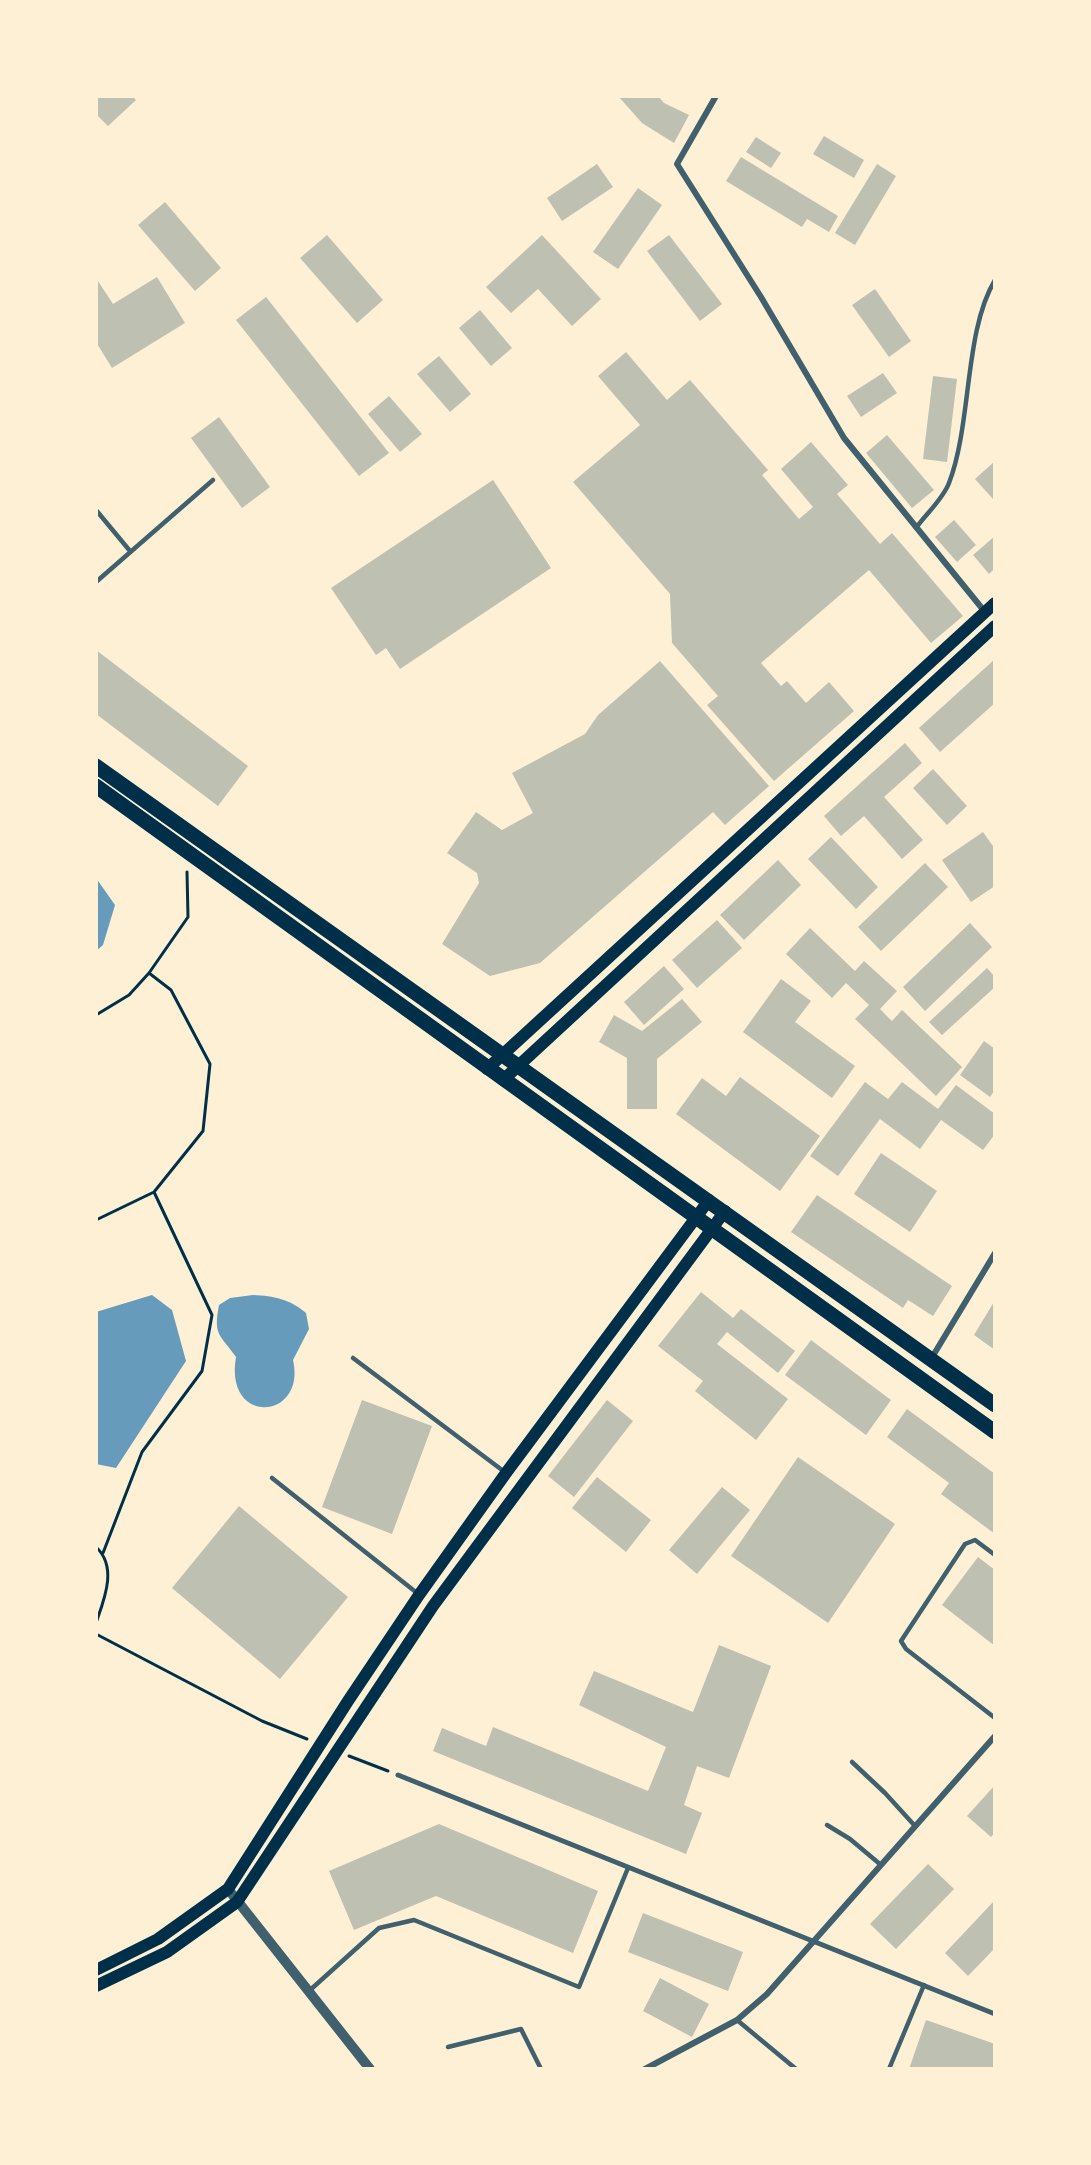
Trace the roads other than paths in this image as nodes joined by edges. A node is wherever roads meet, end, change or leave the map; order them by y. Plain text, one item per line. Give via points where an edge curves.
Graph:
1 (716, 96) edge
2 (995, 280) edge
3 (213, 480) dead end
4 (96, 510) edge
5 (916, 528) junction
6 (130, 551) junction
7 (96, 582) edge
8 (995, 603) edge
9 (984, 612) junction
10 (995, 626) edge
11 (96, 766) edge
12 (96, 786) edge
13 (502, 1055) junction
14 (517, 1066) junction
15 (488, 1069) junction
16 (503, 1080) junction
17 (709, 1200) junction
18 (725, 1211) junction
19 (697, 1219) junction
20 (712, 1229) junction
21 (995, 1253) edge
22 (352, 1358) dead end
23 (931, 1359) junction
24 (995, 1405) edge
25 (995, 1432) edge
26 (506, 1473) junction
27 (272, 1478) dead end
28 (995, 1556) edge
29 (419, 1595) junction
30 (995, 1718) edge
31 (995, 1736) edge
32 (852, 1762) dead end
33 (398, 1775) road end
34 (827, 1825) dead end
35 (915, 1826) junction
36 (881, 1864) junction
37 (628, 1868) junction
38 (228, 1889) junction
39 (237, 1902) junction
40 (813, 1941) junction
41 (96, 1970) edge
42 (96, 1986) edge
43 (924, 1986) junction
44 (309, 1991) junction
45 (995, 2014) edge
46 (736, 2020) junction
47 (448, 2047) dead end
48 (369, 2069) edge
49 (541, 2069) edge
50 (645, 2069) edge
51 (796, 2069) edge
52 (889, 2069) edge

1 - 5 street via 677,164 844,438
2 - 5 lane via 987,293 978,331 964,421 948,486
3 - 6 lane
4 - 6 lane
5 - 9 street
6 - 7 lane
8 - 9 main road
9 - 13 main road
10 - 14 main road
11 - 13 main road
12 - 15 main road
13 - 14 main road
13 - 15 main road
14 - 16 main road
14 - 17 main road
15 - 16 main road
16 - 19 main road
17 - 18 main road
17 - 19 main road
18 - 20 main road
18 - 23 main road
19 - 20 main road
19 - 26 main road
20 - 25 main road
20 - 39 main road via 426,1615
21 - 23 street
22 - 26 lane
23 - 24 main road
26 - 29 main road
27 - 29 lane
28 - 30 lane via 975,1540 965,1544 901,1641 906,1649
29 - 38 main road
31 - 35 street
32 - 35 lane
33 - 37 street
34 - 36 lane
35 - 36 street
36 - 40 street
37 - 40 street
37 - 44 lane via 579,1988 414,1920 379,1928
38 - 39 street
38 - 41 main road via 158,1939
39 - 42 main road via 167,1952
39 - 44 street
40 - 43 street
40 - 46 street via 767,1994
43 - 45 street
43 - 52 lane
44 - 48 street
46 - 50 street
46 - 51 lane
47 - 49 lane via 521,2029

